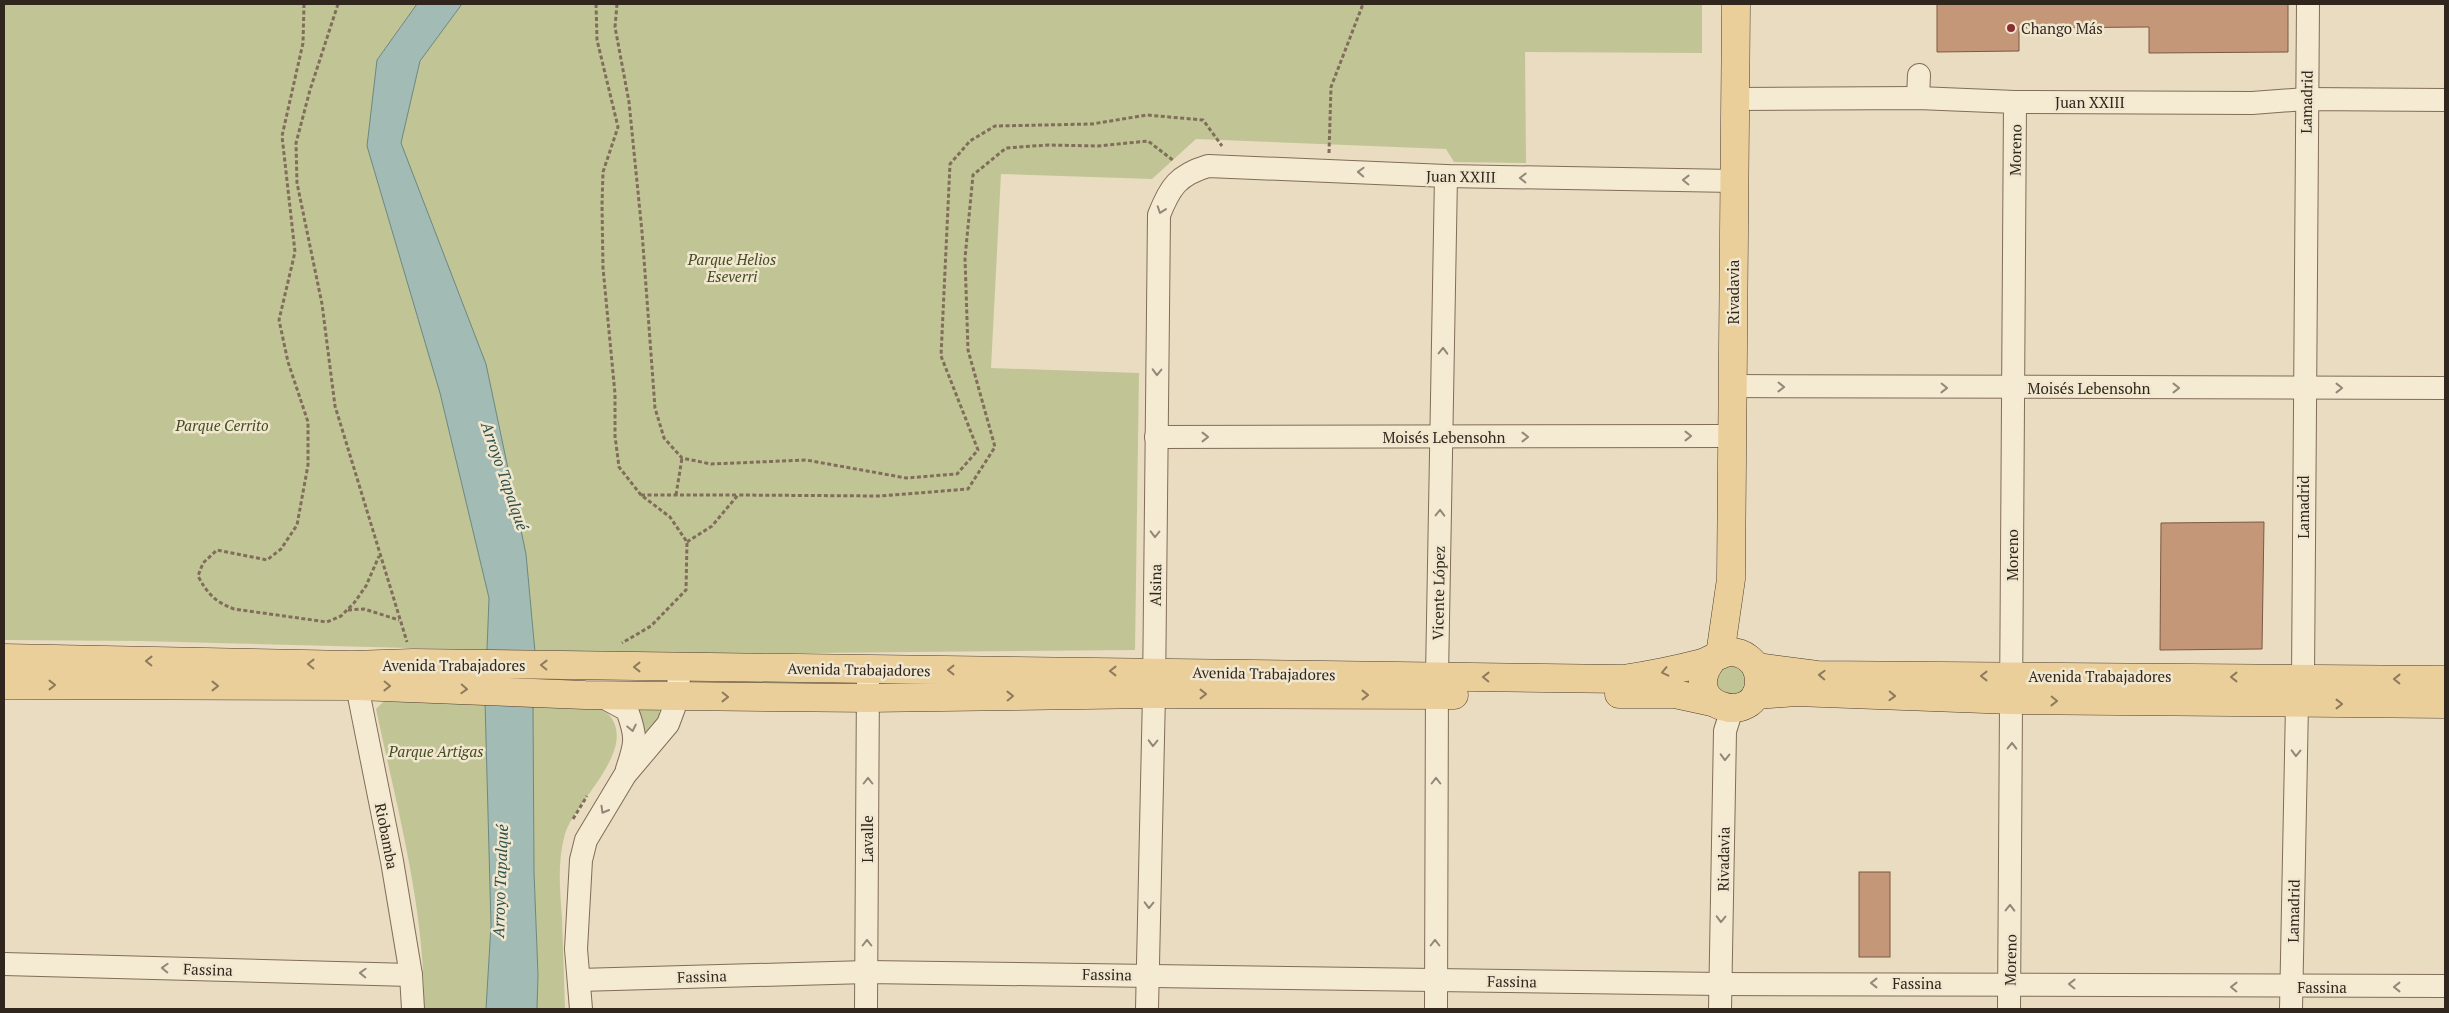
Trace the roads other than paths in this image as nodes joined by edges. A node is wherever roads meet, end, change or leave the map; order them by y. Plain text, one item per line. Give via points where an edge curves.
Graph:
1 (1736, 4) edge
2 (2308, 4) edge
3 (1919, 74) dead end
4 (1918, 98) junction
5 (1735, 99) junction
6 (2306, 99) junction
7 (2445, 100) edge
8 (2015, 102) junction
9 (1189, 171) joint
10 (1446, 176) junction
11 (1734, 181) junction
12 (1733, 386) junction
13 (2304, 388) junction
14 (2445, 388) edge
15 (2012, 389) junction
16 (1732, 436) junction
17 (1156, 437) junction
18 (1441, 437) junction
19 (1731, 579) junction
20 (1716, 657) junction
21 (4, 658) edge
22 (1752, 662) junction
23 (412, 665) junction
24 (681, 667) junction
25 (868, 670) junction
26 (355, 675) junction
27 (2303, 678) junction
28 (2445, 680) edge
29 (1154, 683) junction
30 (4, 685) edge
31 (1437, 685) junction
32 (2012, 688) junction
33 (593, 695) junction
34 (1756, 695) junction
35 (676, 696) junction
36 (868, 698) junction
37 (2297, 704) junction
38 (2445, 704) edge
39 (1722, 705) junction
40 (625, 775) junction
41 (4, 964) edge
42 (867, 972) junction
43 (1147, 974) junction
44 (411, 975) junction
45 (579, 980) junction
46 (1435, 980) junction
47 (2010, 983) junction
48 (1720, 984) junction
49 (2445, 986) edge
50 (2291, 998) edge
51 (413, 1009) edge
52 (581, 1009) edge
53 (866, 1009) edge
54 (1147, 1009) edge
55 (1436, 1009) edge
56 (1720, 1009) edge
57 (2009, 1009) edge

1 - 5 main road, Rivadavia
2 - 6 street, Lamadrid
3 - 4 street
4 - 5 street, Juan XXIII
4 - 8 street, Juan XXIII
5 - 11 main road, Rivadavia
6 - 7 street, Juan XXIII
6 - 8 street, Juan XXIII via 2252,96
6 - 13 street, Lamadrid
8 - 15 street, Moreno
10 -> 9 street, Juan XXIII via 1208,166
9 -> 17 street, Alsina via 1169,190 1159,215
11 -> 10 street, Juan XXIII
18 -> 10 street, Vicente López
11 - 12 main road, Rivadavia
12 -> 15 street, Moisés Lebensohn
12 - 16 main road, Rivadavia
13 -> 14 street, Moisés Lebensohn
15 -> 13 street, Moisés Lebensohn
13 - 27 street, Lamadrid
15 - 32 street, Moreno
18 -> 16 street, Moisés Lebensohn
16 - 19 main road, Rivadavia
17 -> 18 street, Moisés Lebensohn
17 -> 29 street, Alsina
31 -> 18 street, Vicente López
19 - 20 main road, Rivadavia
19 - 22 main road, Rivadavia via 1738,625
20 - 22 main road via 1730,652
20 -> 31 main road, Avenida Trabajadores via 1663,674 1623,679
20 - 39 main road via 1703,676 1703,685
26 -> 21 main road, Avenida Trabajadores
32 -> 22 main road, Avenida Trabajadores via 1817,675
22 - 34 main road via 1759,676
24 -> 23 main road, Avenida Trabajadores
23 - 26 main road, Avenida Trabajadores
23 -> 33 main road, Avenida Trabajadores
24 - 25 main road, Avenida Trabajadores
24 - 35 street
29 -> 25 main road, Avenida Trabajadores
25 - 36 street, Lavalle
30 -> 26 main road, Avenida Trabajadores
26 - 44 street, Riobamba
28 -> 27 main road, Avenida Trabajadores
27 -> 32 main road, Avenida Trabajadores
27 - 37 street, Lamadrid
29 - 31 main road, Avenida Trabajadores
36 -> 29 main road, Avenida Trabajadores
29 -> 43 street, Alsina
31 - 39 main road, Avenida Trabajadores via 1675,694
46 -> 31 street, Vicente López
34 -> 32 main road, Avenida Trabajadores
32 -> 37 main road, Avenida Trabajadores
47 -> 32 street, Moreno
33 - 35 main road, Avenida Trabajadores
33 -> 40 street via 627,710 635,745
34 - 39 main road via 1742,707
35 -> 36 main road, Avenida Trabajadores
35 - 40 street via 668,724
42 -> 36 street, Lavalle
37 -> 38 main road, Avenida Trabajadores
37 -> 50 street, Lamadrid
39 -> 48 street, Rivadavia via 1726,732
40 -> 45 street via 586,840 581,860 576,949
44 -> 41 street, Fassina
42 - 43 street, Fassina
42 - 45 street, Fassina
42 - 53 street, Lavalle
43 - 46 street, Fassina
43 - 54 street, Alsina
44 - 51 street, Riobamba
45 - 52 street
46 - 48 street, Fassina
46 - 55 street, Vicente López
47 -> 48 street, Fassina
50 -> 47 street, Fassina
47 - 57 street, Moreno
48 - 56 street, Rivadavia
49 -> 50 street, Fassina

